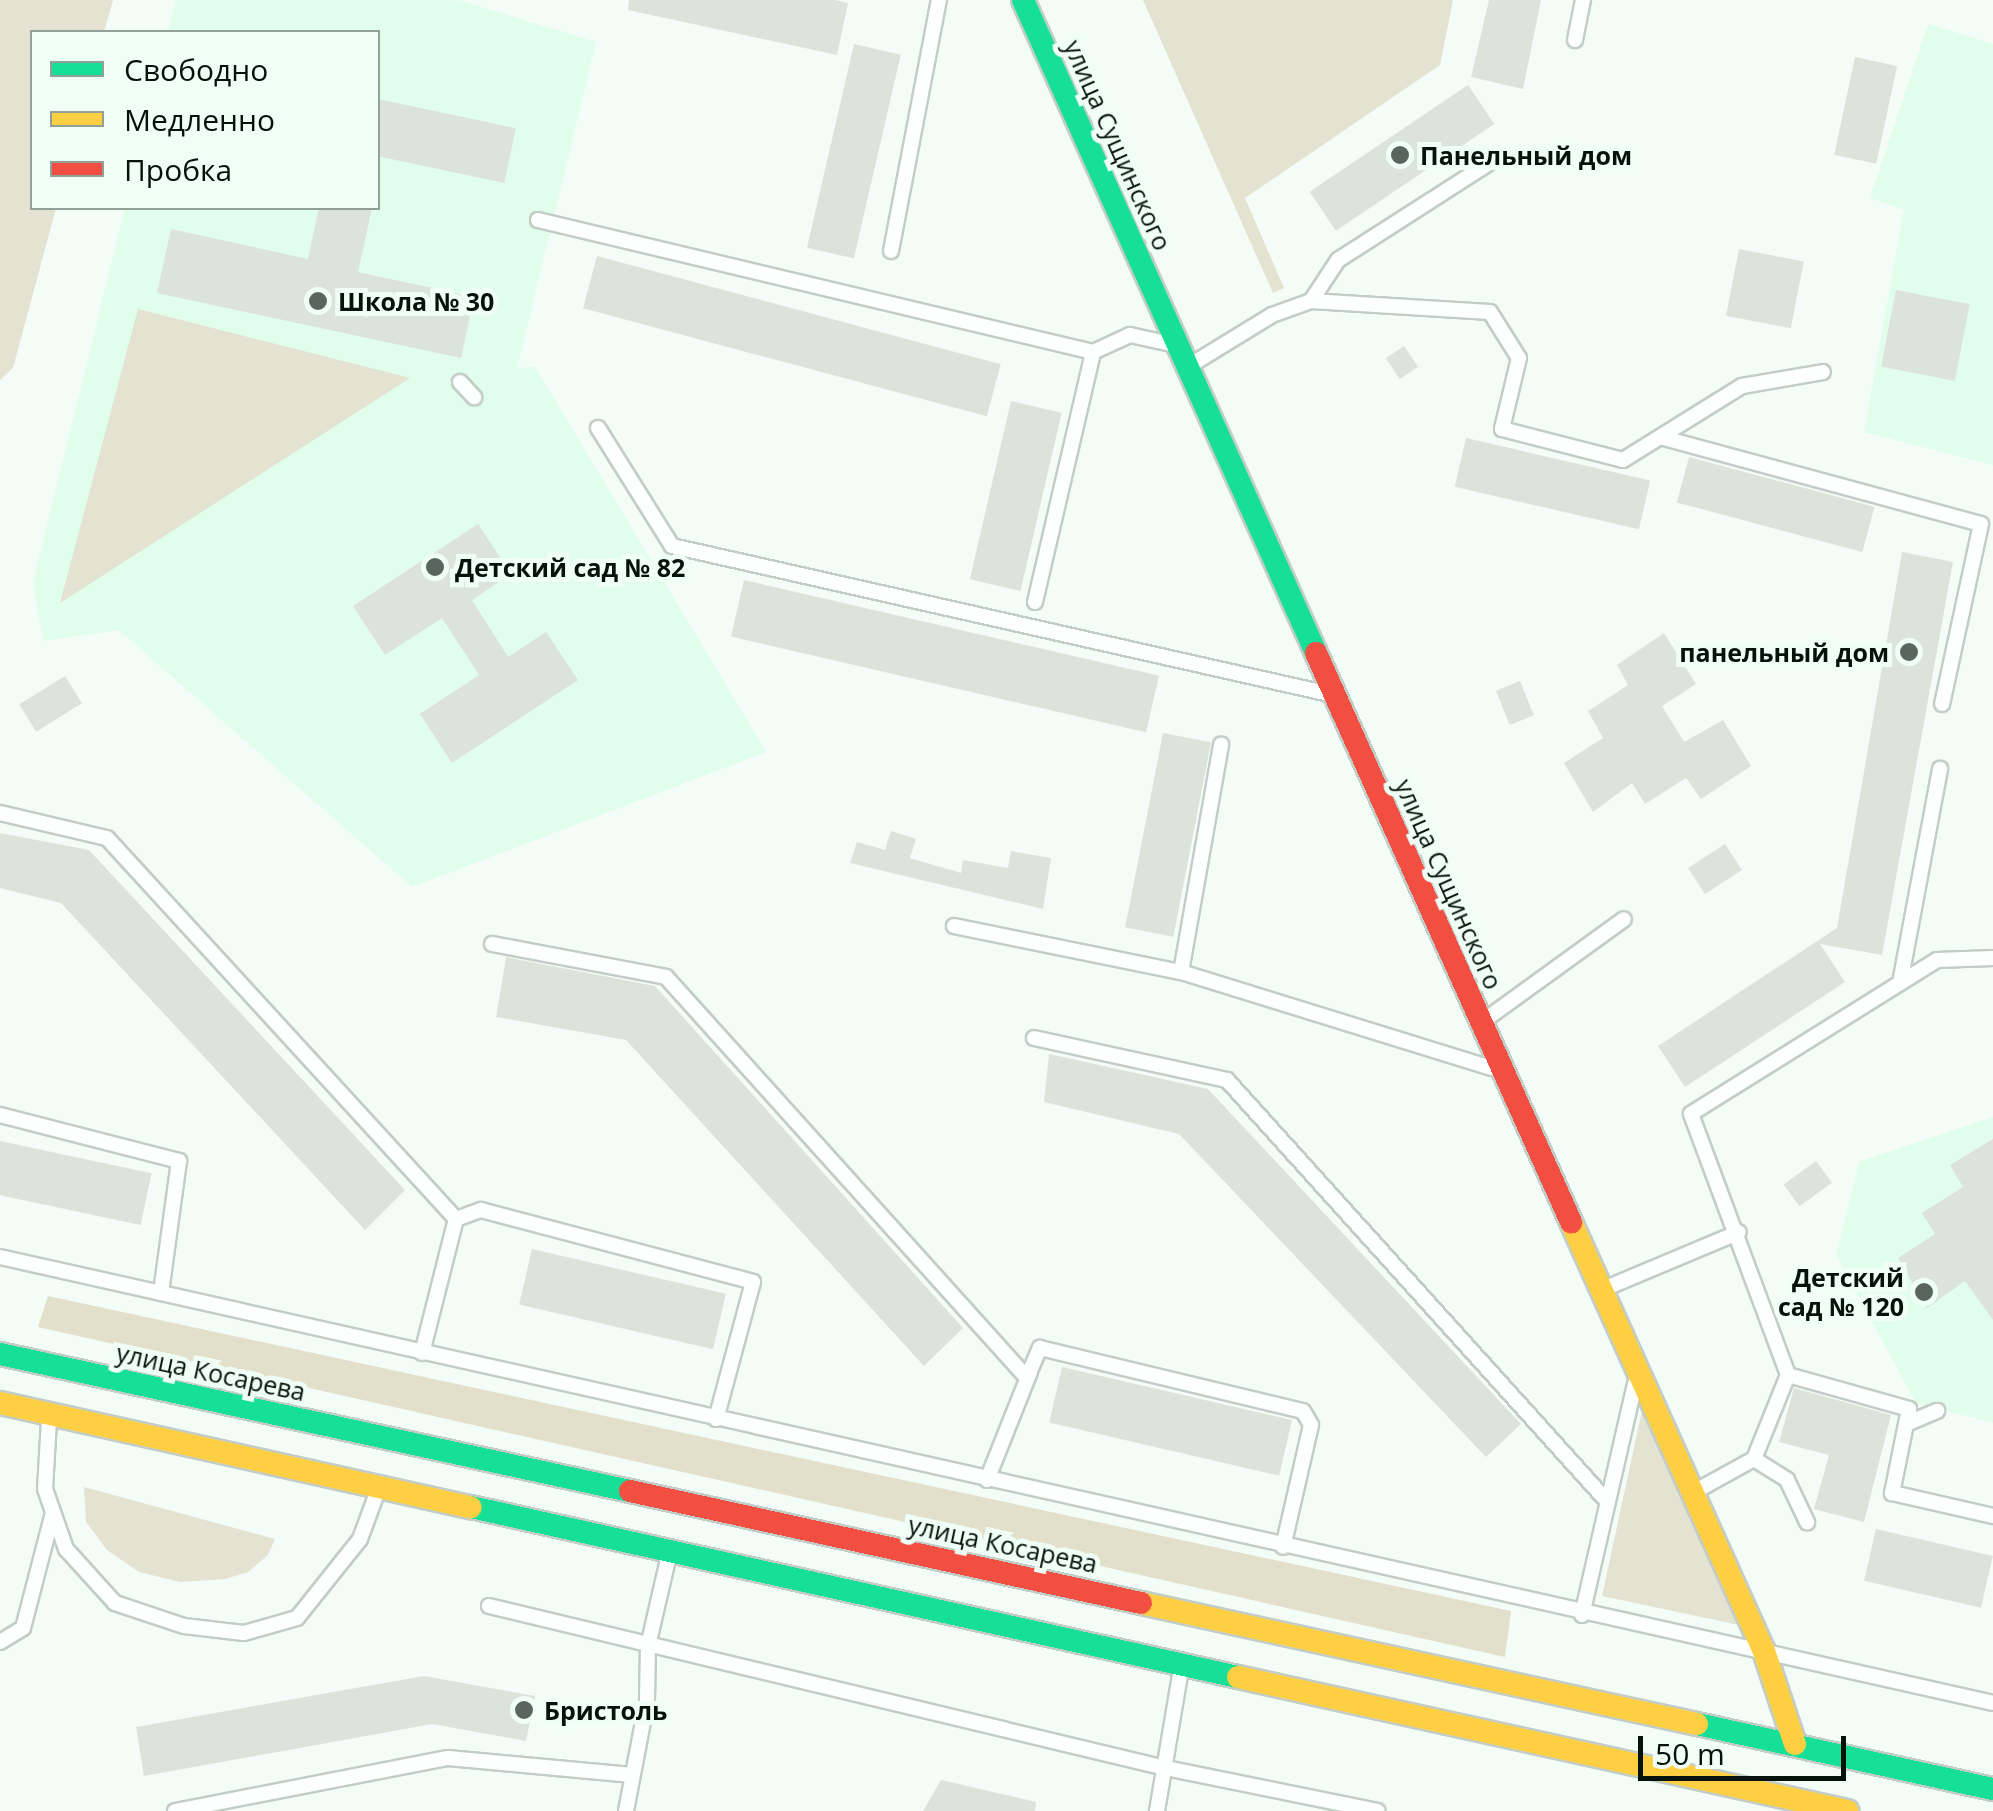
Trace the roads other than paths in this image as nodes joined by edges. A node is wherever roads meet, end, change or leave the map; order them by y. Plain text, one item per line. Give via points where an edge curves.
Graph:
1 (938, 0) edge
2 (1023, 0) edge
3 (1582, 0) edge
4 (1575, 40) dead end
5 (1489, 163) dead end
6 (538, 220) dead end
7 (891, 251) dead end
8 (1311, 301) junction
9 (1093, 352) junction
10 (1184, 356) junction
11 (1823, 372) dead end
12 (460, 382) dead end
13 (474, 396) dead end
14 (598, 428) dead end
15 (1664, 438) junction
16 (1035, 602) dead end
17 (1335, 695) junction
18 (1942, 704) dead end
19 (1221, 744) dead end
20 (1940, 769) dead end
21 (0, 813) edge
22 (1624, 919) dead end
23 (954, 926) dead end
24 (492, 944) dead end
25 (1993, 958) edge
26 (1181, 972) junction
27 (1900, 983) junction
28 (1481, 1022) junction
29 (1034, 1038) dead end
30 (1503, 1071) junction
31 (0, 1115) edge
32 (456, 1219) junction
33 (1739, 1232) junction
34 (0, 1257) edge
35 (1601, 1290) junction
36 (161, 1293) junction
37 (422, 1352) junction
38 (0, 1354) edge
39 (1638, 1374) junction
40 (1788, 1374) junction
41 (1027, 1378) junction
42 (0, 1403) edge
43 (1938, 1411) dead end
44 (50, 1414) junction
45 (716, 1419) junction
46 (1906, 1424) junction
47 (1754, 1459) junction
48 (986, 1480) junction
49 (378, 1490) junction
50 (1691, 1494) junction
51 (1606, 1500) junction
52 (53, 1513) junction
53 (1993, 1516) edge
54 (1806, 1522) dead end
55 (1283, 1547) junction
56 (670, 1554) junction
57 (489, 1606) dead end
58 (1582, 1615) junction
59 (0, 1642) edge
60 (648, 1646) junction
61 (1764, 1650) junction
62 (1182, 1666) junction
63 (1993, 1703) edge
64 (1795, 1744) junction
65 (1161, 1767) junction
66 (632, 1775) junction
67 (1993, 1789) edge
68 (1784, 1797) junction
69 (175, 1811) edge
70 (626, 1811) edge
71 (1157, 1811) edge
72 (1378, 1811) edge
73 (1847, 1811) edge

1 - 7 lane
2 - 10 main road, улица Сущинского
3 - 4 lane
5 - 8 lane via 1338,260
6 - 9 lane
8 - 10 lane
8 - 15 lane via 1490,312 1519,358 1502,429 1623,460
9 - 10 lane via 1130,335
9 - 16 lane
10 - 17 main road, улица Сущинского
11 - 15 lane via 1742,386
12 - 13 lane
14 - 17 lane via 672,546
15 - 18 lane via 1981,524
17 - 28 main road, улица Сущинского
19 - 26 lane
20 - 27 lane
21 - 32 lane via 108,838
22 - 28 lane
23 - 26 lane
24 - 41 lane via 666,977
25 - 27 lane via 1937,960
26 - 30 lane
27 - 33 lane via 1691,1114
28 - 30 main road, улица Сущинского
29 - 51 lane via 1228,1080
30 - 35 main road, улица Сущинского
31 - 36 lane via 179,1161
32 - 37 lane
32 - 45 lane via 482,1210 753,1282
33 - 35 lane
33 - 40 lane
34 - 36 lane
35 - 39 main road, улица Сущинского
36 - 37 lane
37 - 45 lane
38 - 64 main road, улица Косарева
39 - 50 main road, улица Сущинского
39 - 51 lane
40 - 46 lane via 1909,1409
40 - 47 lane
41 - 48 lane
41 - 55 lane via 1040,1348 1302,1411 1310,1425
42 - 44 main road
43 - 46 lane
44 - 49 main road
44 - 52 lane via 45,1489
45 - 48 lane
46 - 53 lane via 1892,1493
47 - 50 lane
47 - 54 lane via 1786,1480
48 - 55 lane
49 - 52 lane via 360,1538 296,1618 244,1633 184,1626 115,1603 66,1549
49 - 56 main road
50 - 61 main road, улица Сущинского
51 - 58 lane
52 - 59 lane via 22,1628
55 - 58 lane
56 - 60 lane
56 - 62 main road
57 - 60 lane
58 - 61 lane
60 - 65 lane
60 - 66 lane via 647,1701
61 - 63 lane
61 - 64 main road, улица Сущинского
62 - 65 lane
62 - 68 main road
64 - 67 main road, улица Косарева
64 - 68 main road, улица Сущинского
65 - 71 lane
65 - 72 lane
66 - 69 lane via 448,1758
66 - 70 lane
68 - 73 main road

